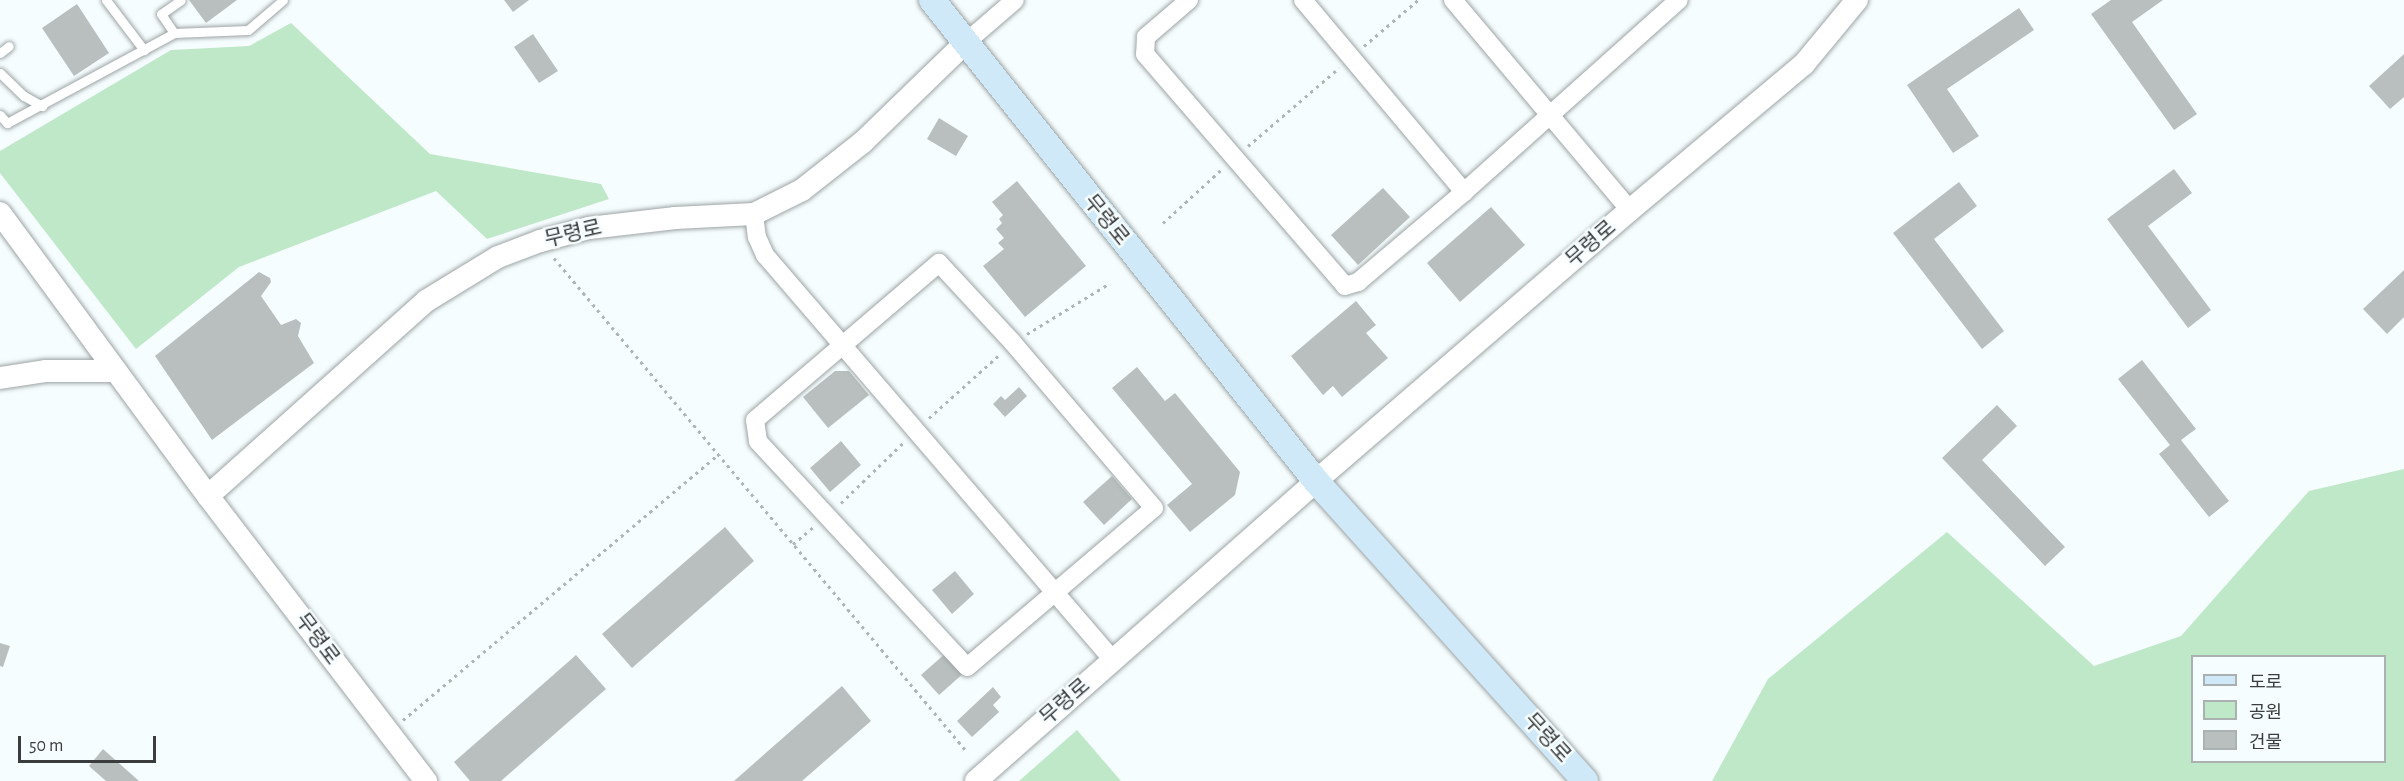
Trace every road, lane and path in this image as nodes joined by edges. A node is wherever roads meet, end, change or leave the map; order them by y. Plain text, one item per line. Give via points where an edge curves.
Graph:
1 (106, 0) edge
2 (182, 0) edge
3 (283, 0) edge
4 (932, 0) edge
5 (1015, 0) edge
6 (1189, 0) edge
7 (1303, 0) edge
8 (1418, 0) edge
9 (1453, 0) edge
10 (1679, 0) edge
11 (1857, 0) edge
12 (174, 33) junction
13 (964, 44) junction
14 (9, 46) dead end
15 (144, 50) junction
16 (0, 53) edge
17 (1351, 57) junction
18 (0, 73) edge
19 (42, 106) junction
20 (0, 115) edge
21 (1550, 115) junction
22 (1234, 158) junction
23 (1464, 192) junction
24 (1630, 210) junction
25 (0, 213) edge
26 (754, 214) junction
27 (1163, 223) dead end
28 (554, 258) dead end
29 (1110, 283) dead end
30 (1012, 343) junction
31 (842, 347) junction
32 (116, 371) junction
33 (0, 378) edge
34 (915, 431) junction
35 (718, 454) junction
36 (1316, 481) junction
37 (208, 496) junction
38 (828, 515) junction
39 (793, 544) junction
40 (1055, 592) junction
41 (1113, 660) junction
42 (400, 723) dead end
43 (968, 753) dead end
44 (426, 781) edge
45 (976, 781) edge
46 (1585, 781) edge

1 - 15 lane
2 - 12 lane via 161,14
3 - 12 lane via 248,30
4 - 13 main road, 무령로
5 - 13 street
6 - 22 street via 1146,37 1144,54
7 - 17 street
8 - 17 path
9 - 21 street
10 - 21 street
11 - 24 street, 무령로 via 1804,64
12 - 15 lane
13 - 26 street, 무령로 via 863,142 802,190
13 - 36 main road, 무령로
14 - 16 lane
15 - 19 lane
17 - 22 path
17 - 23 street
18 - 19 lane via 24,96
19 - 20 lane via 7,123
21 - 23 street
21 - 24 street
22 - 23 street via 1345,286 1358,282
22 - 27 path
24 - 36 street, 무령로
25 - 32 street, 무령로
26 - 31 street via 757,237 765,255
26 - 37 street, 무령로 via 589,228 498,257 426,301
28 - 35 path
29 - 30 path
30 - 31 street via 939,262
30 - 34 path
30 - 40 street via 1154,508
31 - 34 street
31 - 38 street via 754,420 758,441
32 - 33 street via 46,371
32 - 37 street, 무령로
34 - 38 path
34 - 40 street
35 - 39 path
35 - 42 path
36 - 41 street, 무령로
36 - 46 main road, 무령로
37 - 44 street, 무령로
38 - 39 path
38 - 40 street via 967,667
39 - 43 path
40 - 41 street
41 - 45 street, 무령로

